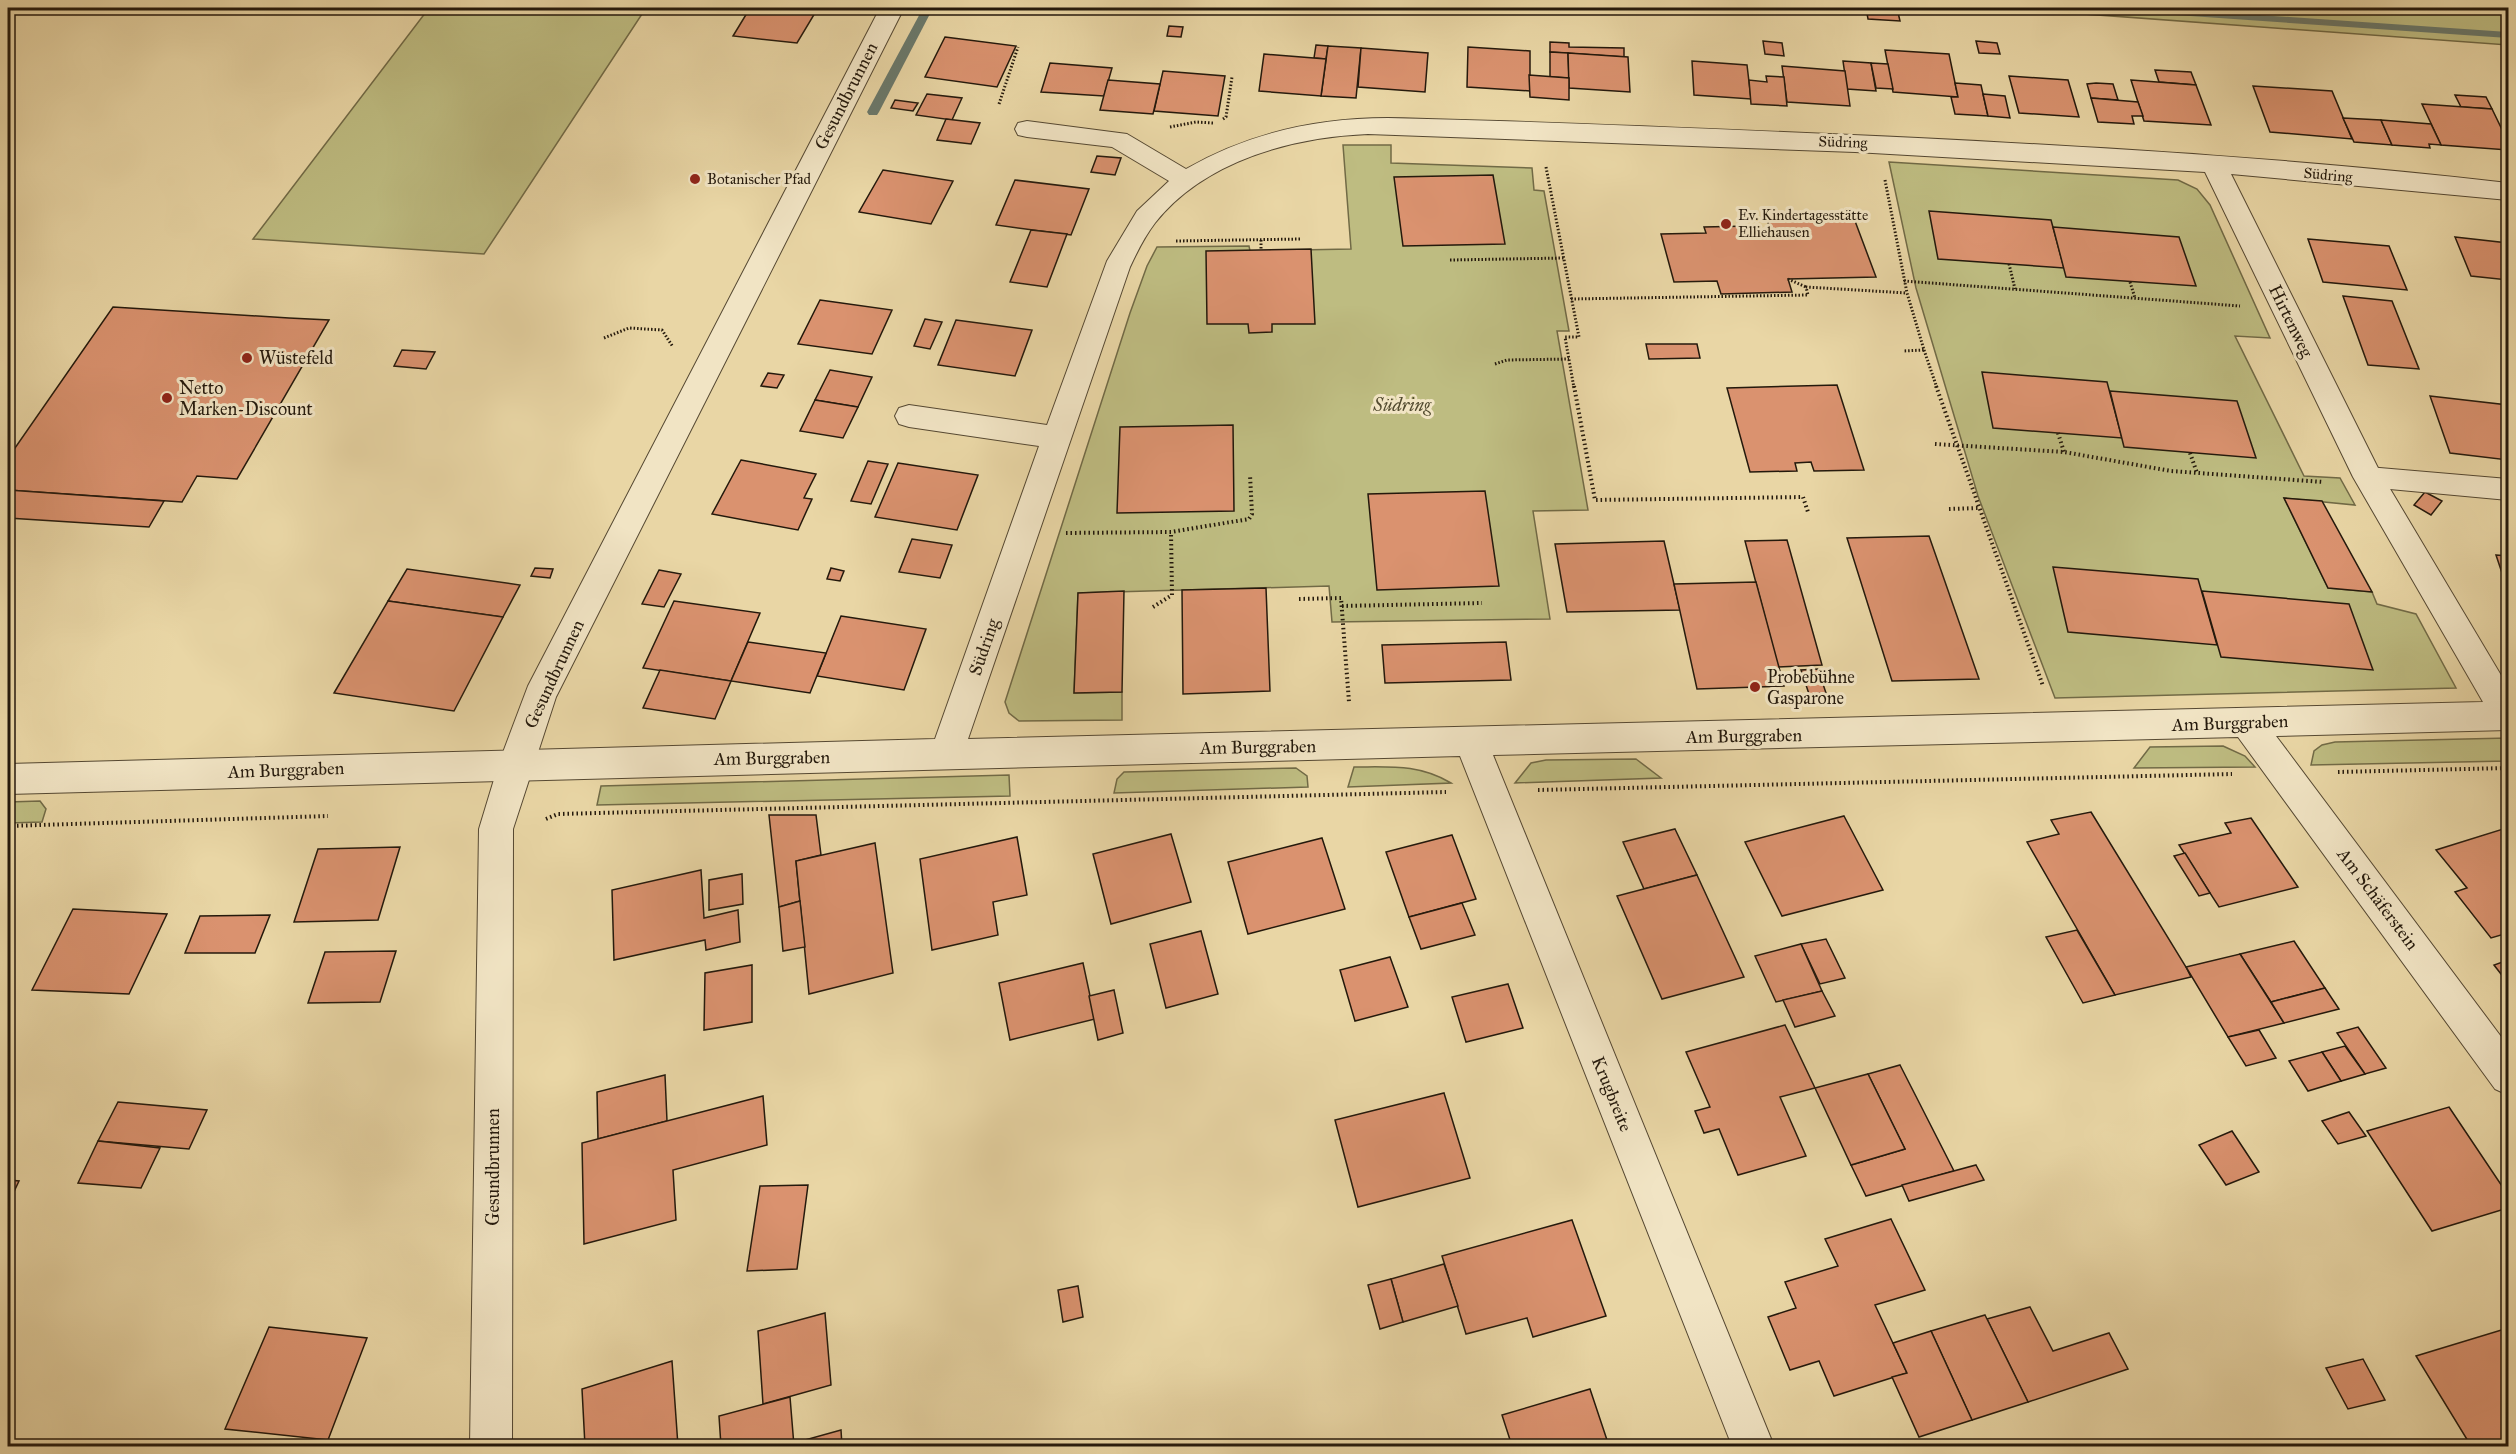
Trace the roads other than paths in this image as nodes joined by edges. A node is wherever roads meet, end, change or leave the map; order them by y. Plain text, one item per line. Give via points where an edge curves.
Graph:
1 (892, 8) edge
2 (1027, 129) dead end
3 (2214, 165) junction
4 (1186, 180) junction
5 (2508, 191) edge
6 (909, 416) dead end
7 (1057, 438) junction
8 (2368, 477) junction
9 (2508, 490) edge
10 (2508, 716) edge
11 (2247, 723) junction
12 (1471, 742) junction
13 (946, 754) junction
14 (516, 763) junction
15 (8, 779) edge
16 (2508, 1076) edge
17 (490, 1446) edge
18 (1753, 1446) edge

1 - 14 street, Gesundbrunnen via 540,696
2 - 4 street via 1118,140
3 - 4 street, Südring via 1878,144 1404,126 1323,128 1287,136
3 - 5 street, Südring
3 - 8 street, Hirtenweg
4 - 7 street, Südring via 1148,214 1129,242
6 - 7 street
7 - 13 street, Südring
8 - 9 lane
8 - 10 street, Hirtenweg
10 - 11 street, Am Burggraben
11 - 12 street, Am Burggraben
11 - 16 street, Am Schäferstein
12 - 13 street, Am Burggraben
12 - 18 street, Krugbreite
13 - 14 street, Am Burggraben
14 - 15 street, Am Burggraben
14 - 17 street, Gesundbrunnen via 496,829

